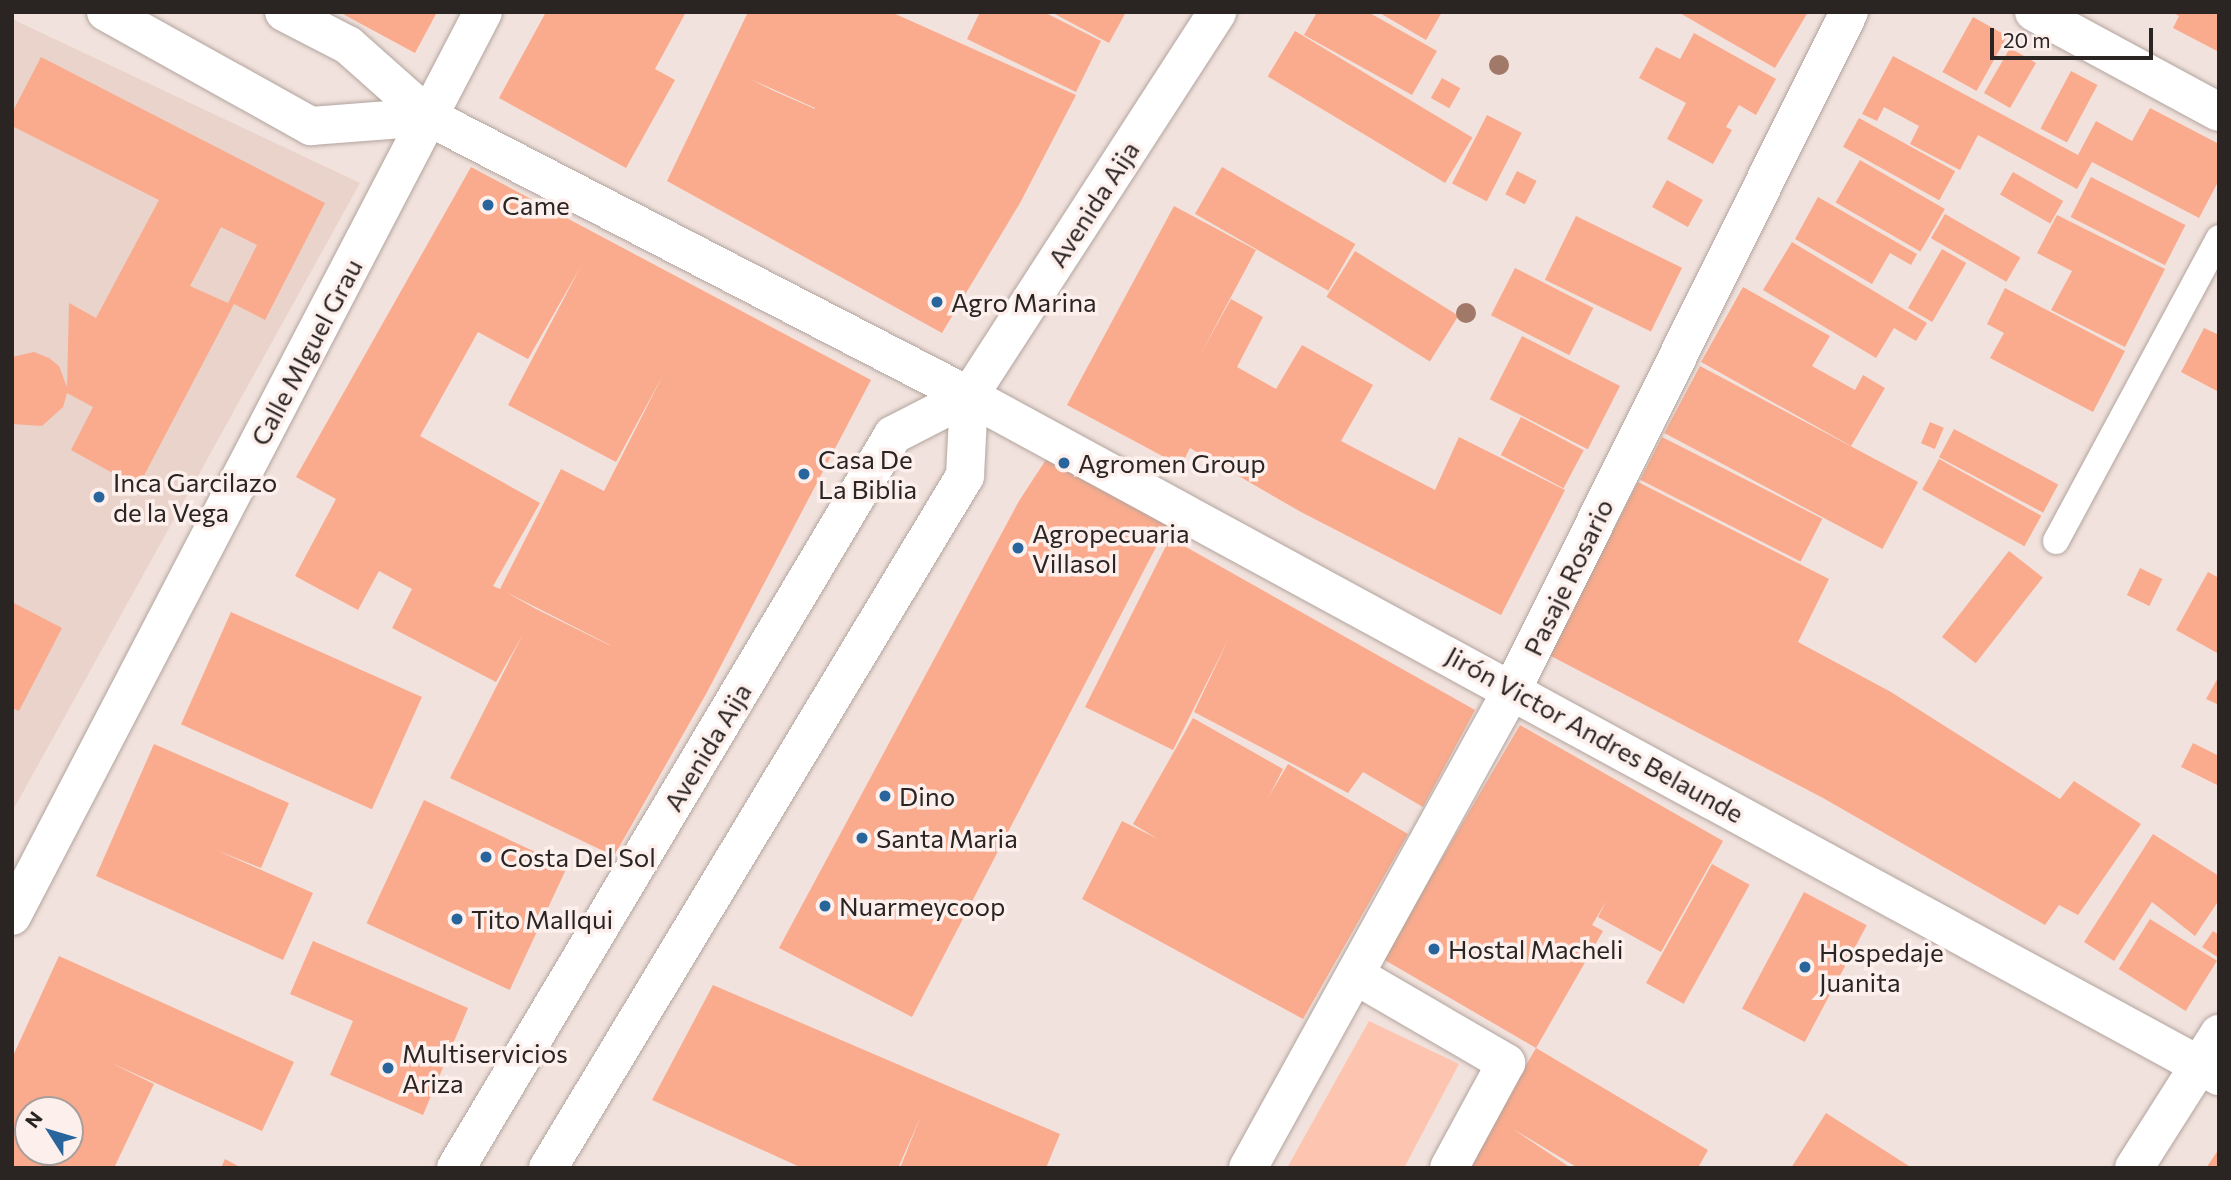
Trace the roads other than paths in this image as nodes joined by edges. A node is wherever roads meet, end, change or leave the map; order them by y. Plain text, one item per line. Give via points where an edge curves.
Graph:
1 (106, 12) edge
2 (284, 12) edge
3 (483, 12) edge
4 (1217, 12) edge
5 (1849, 12) edge
6 (2034, 12) edge
7 (2219, 112) edge
8 (429, 117) junction
9 (2219, 238) edge
10 (969, 396) junction
11 (2056, 541) dead end
12 (1513, 688) junction
13 (12, 916) edge
14 (1355, 975) junction
15 (2212, 1058) edge
16 (456, 1168) edge
17 (548, 1168) edge
18 (1248, 1168) edge
19 (1449, 1168) edge
20 (2134, 1168) edge

1 - 8 street via 311,126
2 - 8 street, Jirón Victor Andres Belaunde via 348,45
3 - 8 street, Calle MIguel Grau
4 - 10 street, Avenida Aija
5 - 12 street, Pasaje Rosario
6 - 7 street
8 - 10 street, Jirón Victor Andres Belaunde
8 - 13 street, Calle MIguel Grau
9 - 11 lane
10 - 12 street, Jirón Victor Andres Belaunde
10 - 16 street, Avenida Aija via 892,435
10 - 17 street, Avenida Aija via 965,476
12 - 14 street, Pasaje Rosario
12 - 15 street, Jirón Victor Andres Belaunde
14 - 18 street, Pasaje Rosario
14 - 19 street via 1506,1063
15 - 20 street

